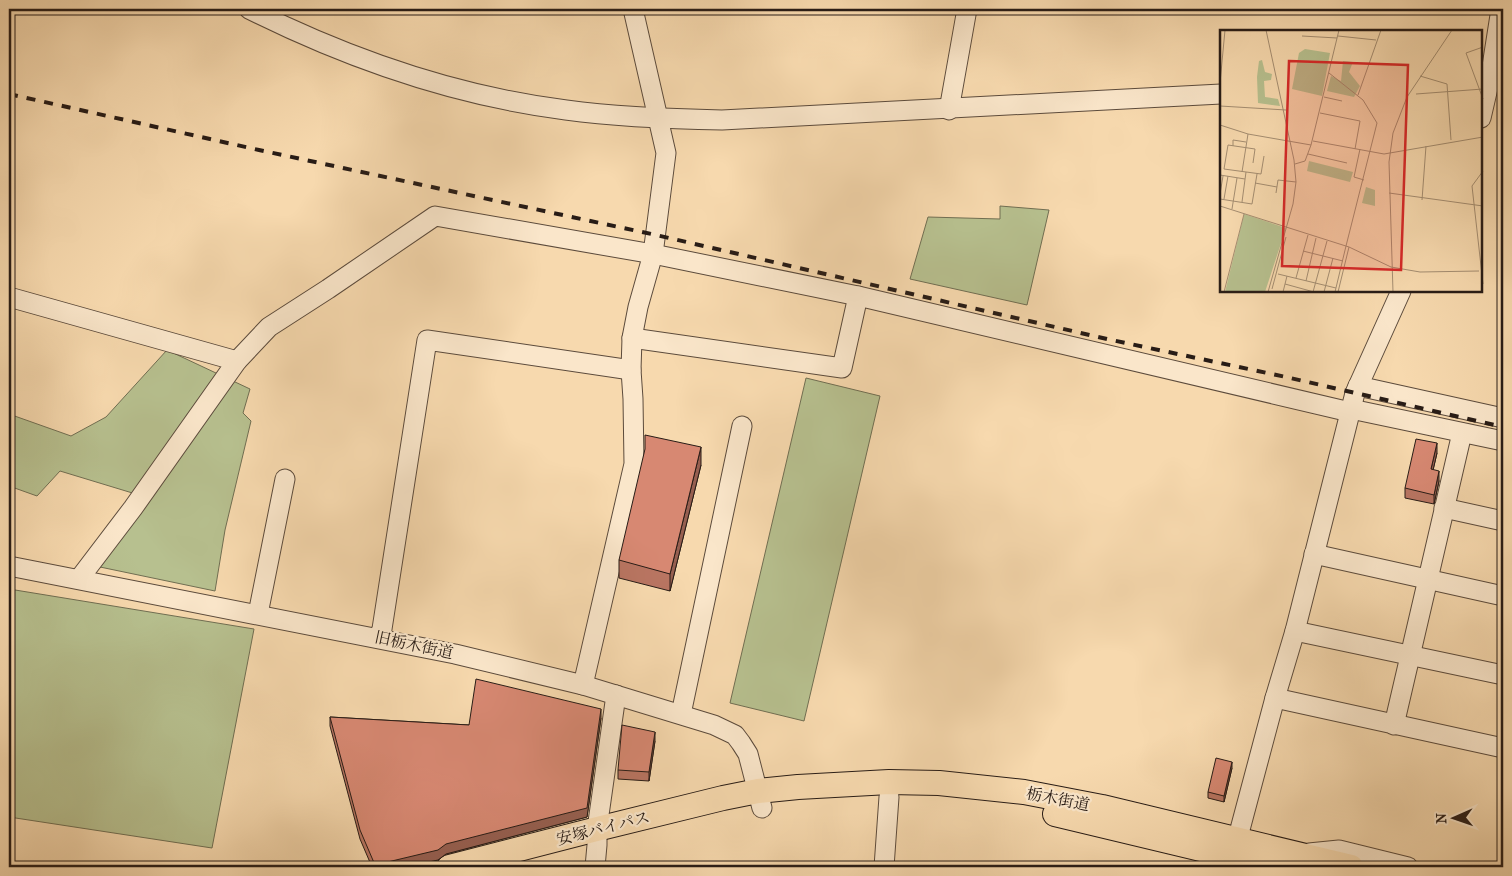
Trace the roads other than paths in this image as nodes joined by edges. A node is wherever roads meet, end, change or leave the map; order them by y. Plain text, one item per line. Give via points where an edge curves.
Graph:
1 (249, 9) edge
2 (633, 9) edge
3 (967, 9) edge
4 (1501, 9) edge
5 (1491, 79) edge
6 (1220, 94) edge
7 (949, 110) junction
8 (1482, 114) edge
9 (659, 119) junction
10 (653, 254) junction
11 (1401, 292) edge
12 (858, 296) junction
13 (9, 297) edge
14 (632, 338) junction
15 (237, 361) junction
16 (631, 370) junction
17 (1358, 386) junction
18 (1350, 410) junction
19 (1503, 418) edge
20 (742, 426) dead end
21 (1462, 433) junction
22 (1503, 442) edge
23 (285, 479) dead end
24 (1444, 508) junction
25 (1503, 521) edge
26 (1314, 554) junction
27 (9, 566) edge
28 (79, 579) junction
29 (1428, 580) junction
30 (1503, 596) edge
31 (258, 614) junction
32 (1295, 631) junction
33 (378, 638) junction
34 (1410, 656) junction
35 (1503, 675) edge
36 (583, 685) junction
37 (616, 694) junction
38 (1275, 698) junction
39 (680, 714) junction
40 (1394, 724) junction
41 (1503, 748) edge
42 (890, 796) junction
43 (760, 800) junction
44 (596, 847) edge
45 (1233, 854) edge
46 (1295, 854) junction
47 (449, 867) edge
48 (512, 867) edge
49 (884, 867) edge
50 (1276, 867) edge
51 (1351, 867) edge
52 (1408, 867) edge

1 - 9 street via 310,38 444,86 566,110
2 - 9 street
3 - 7 street
4 - 5 street
5 - 8 street
6 - 7 street
7 - 9 street via 722,120
9 - 10 street via 666,153
10 - 12 street
10 - 14 street
10 - 15 street via 435,216 269,327
11 - 17 street
12 - 14 street via 842,368
12 - 18 street
13 - 15 street
14 - 16 street
15 - 28 street
16 - 33 street via 427,340
16 - 36 street via 634,464
17 - 18 street
17 - 19 street
18 - 21 street
18 - 26 street
20 - 39 street
21 - 22 street
21 - 24 street
23 - 31 street
24 - 25 street
24 - 29 street
26 - 29 street
26 - 32 street
27 - 28 street, 旧栃木街道
28 - 31 street, 旧栃木街道
29 - 30 street
29 - 34 street
31 - 33 street, 旧栃木街道
32 - 34 street
32 - 38 street
33 - 36 street, 旧栃木街道
34 - 35 street
34 - 40 street
36 - 37 street, 旧栃木街道
37 - 39 street, 旧栃木街道
37 - 44 street
38 - 40 street
38 - 45 street
39 - 43 street, 旧栃木街道 via 735,735 748,754
40 - 41 street
42 - 43 main road, 栃木街道 via 802,802
42 - 45 main road, 栃木街道 via 1007,804
42 - 49 street
43 - 44 main road, 安塚バイパス
43 - 45 main road, 栃木街道 via 844,784 939,783 1024,792 1102,807
44 - 47 main road, 安塚バイパス
44 - 48 main road, 安塚バイパス
45 - 46 main road, 栃木街道
45 - 50 main road, 栃木街道
46 - 51 main road, 栃木街道
46 - 52 street via 1339,850

